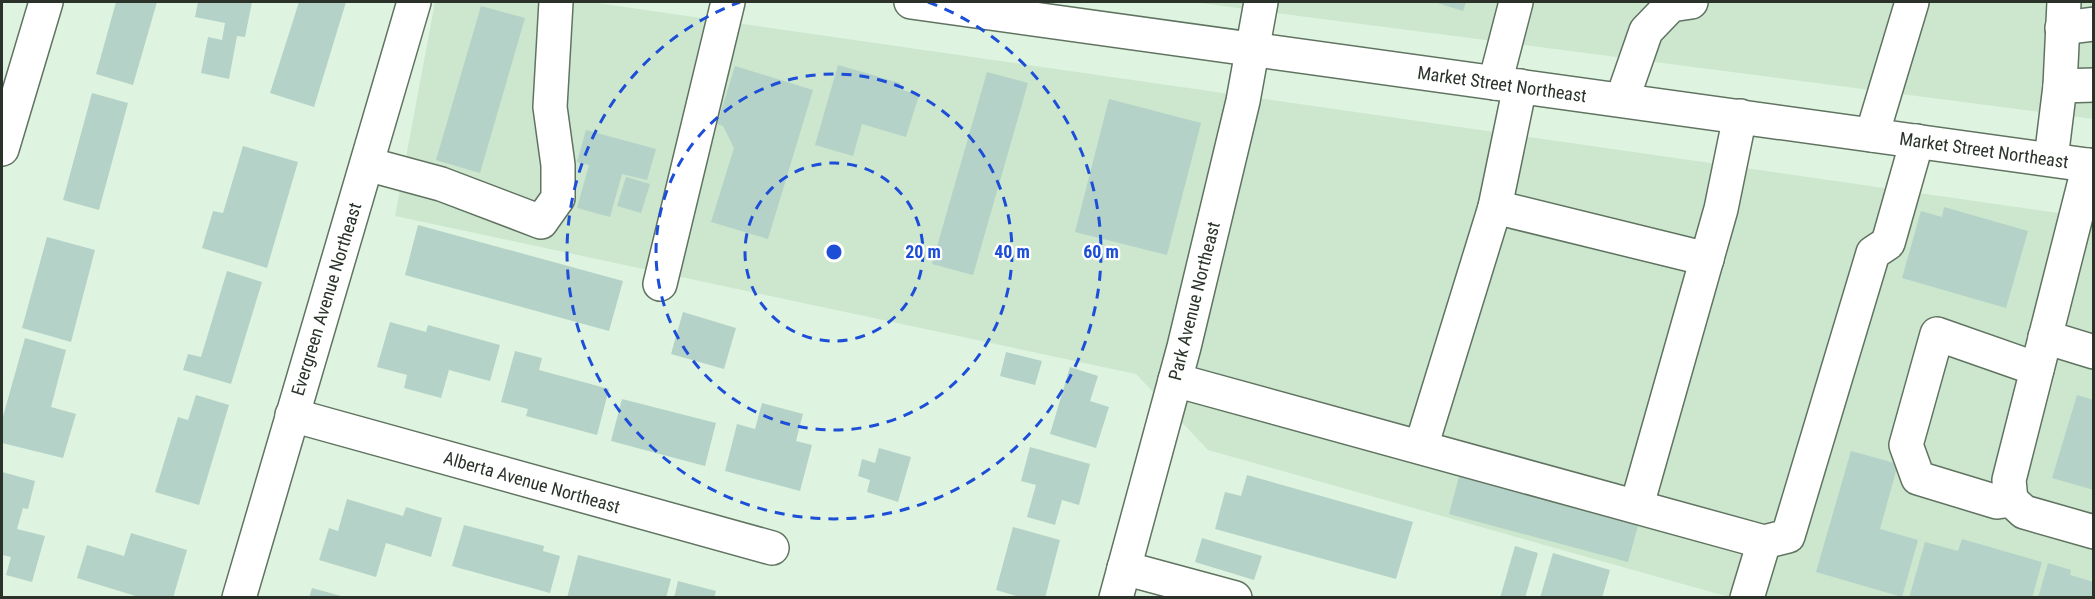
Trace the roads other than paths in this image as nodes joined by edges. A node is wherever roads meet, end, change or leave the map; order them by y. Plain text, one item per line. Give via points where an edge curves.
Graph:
1 (46, 2) edge
2 (414, 2) edge
3 (556, 2) edge
4 (728, 2) edge
5 (911, 2) edge
6 (1261, 2) edge
7 (1516, 2) edge
8 (1691, 2) edge
9 (1912, 2) edge
10 (1022, 9) edge
11 (2073, 18) edge
12 (1252, 49) junction
13 (1508, 84) junction
14 (2094, 85) edge
15 (2060, 86) junction
16 (1622, 100) junction
17 (1740, 116) junction
18 (1872, 135) junction
19 (1917, 141) junction
20 (2, 149) edge
21 (2051, 159) junction
22 (367, 164) junction
23 (2091, 165) edge
24 (1495, 207) junction
25 (1707, 259) junction
26 (660, 284) dead end
27 (2045, 338) junction
28 (2094, 352) edge
29 (2037, 369) junction
30 (1175, 380) junction
31 (292, 415) junction
32 (1422, 447) junction
33 (2011, 500) junction
34 (1637, 505) junction
35 (2094, 532) edge
36 (1764, 542) junction
37 (772, 548) dead end
38 (1120, 583) edge
39 (239, 597) edge
40 (1235, 597) edge
41 (1747, 597) edge

1 - 20 street
2 - 22 street, Evergreen Avenue Northeast
3 - 22 street via 550,107 558,198 541,222 441,184
4 - 26 street
5 - 10 street, Market Street Northeast
6 - 12 street, Park Avenue Northeast
7 - 13 street
8 - 16 street via 1671,5 1646,31
9 - 18 street
10 - 12 street, Market Street Northeast
11 - 15 street
12 - 13 street, Market Street Northeast
12 - 30 street, Park Avenue Northeast via 1243,101
13 - 16 street, Market Street Northeast
13 - 24 street
14 - 15 street
15 - 21 street
16 - 17 street, Market Street Northeast
17 - 18 street, Market Street Northeast
17 - 25 street
18 - 19 street, Market Street Northeast
19 - 21 street, Market Street Northeast
19 - 36 street via 1888,243 1873,253 1788,536
21 - 23 street, Market Street Northeast
22 - 31 street, Evergreen Avenue Northeast
23 - 27 street
24 - 25 street
24 - 32 street
25 - 34 street
27 - 28 street
27 - 29 street
29 - 33 street via 2008,480
29 - 33 street via 1937,334 1906,445 1918,478 1997,502
30 - 32 street
30 - 38 street, Park Avenue Northeast
31 - 37 street, Alberta Avenue Northeast
31 - 39 street, Evergreen Avenue Northeast
32 - 34 street
33 - 35 street via 2024,512
34 - 36 street
36 - 41 street
38 - 40 street

